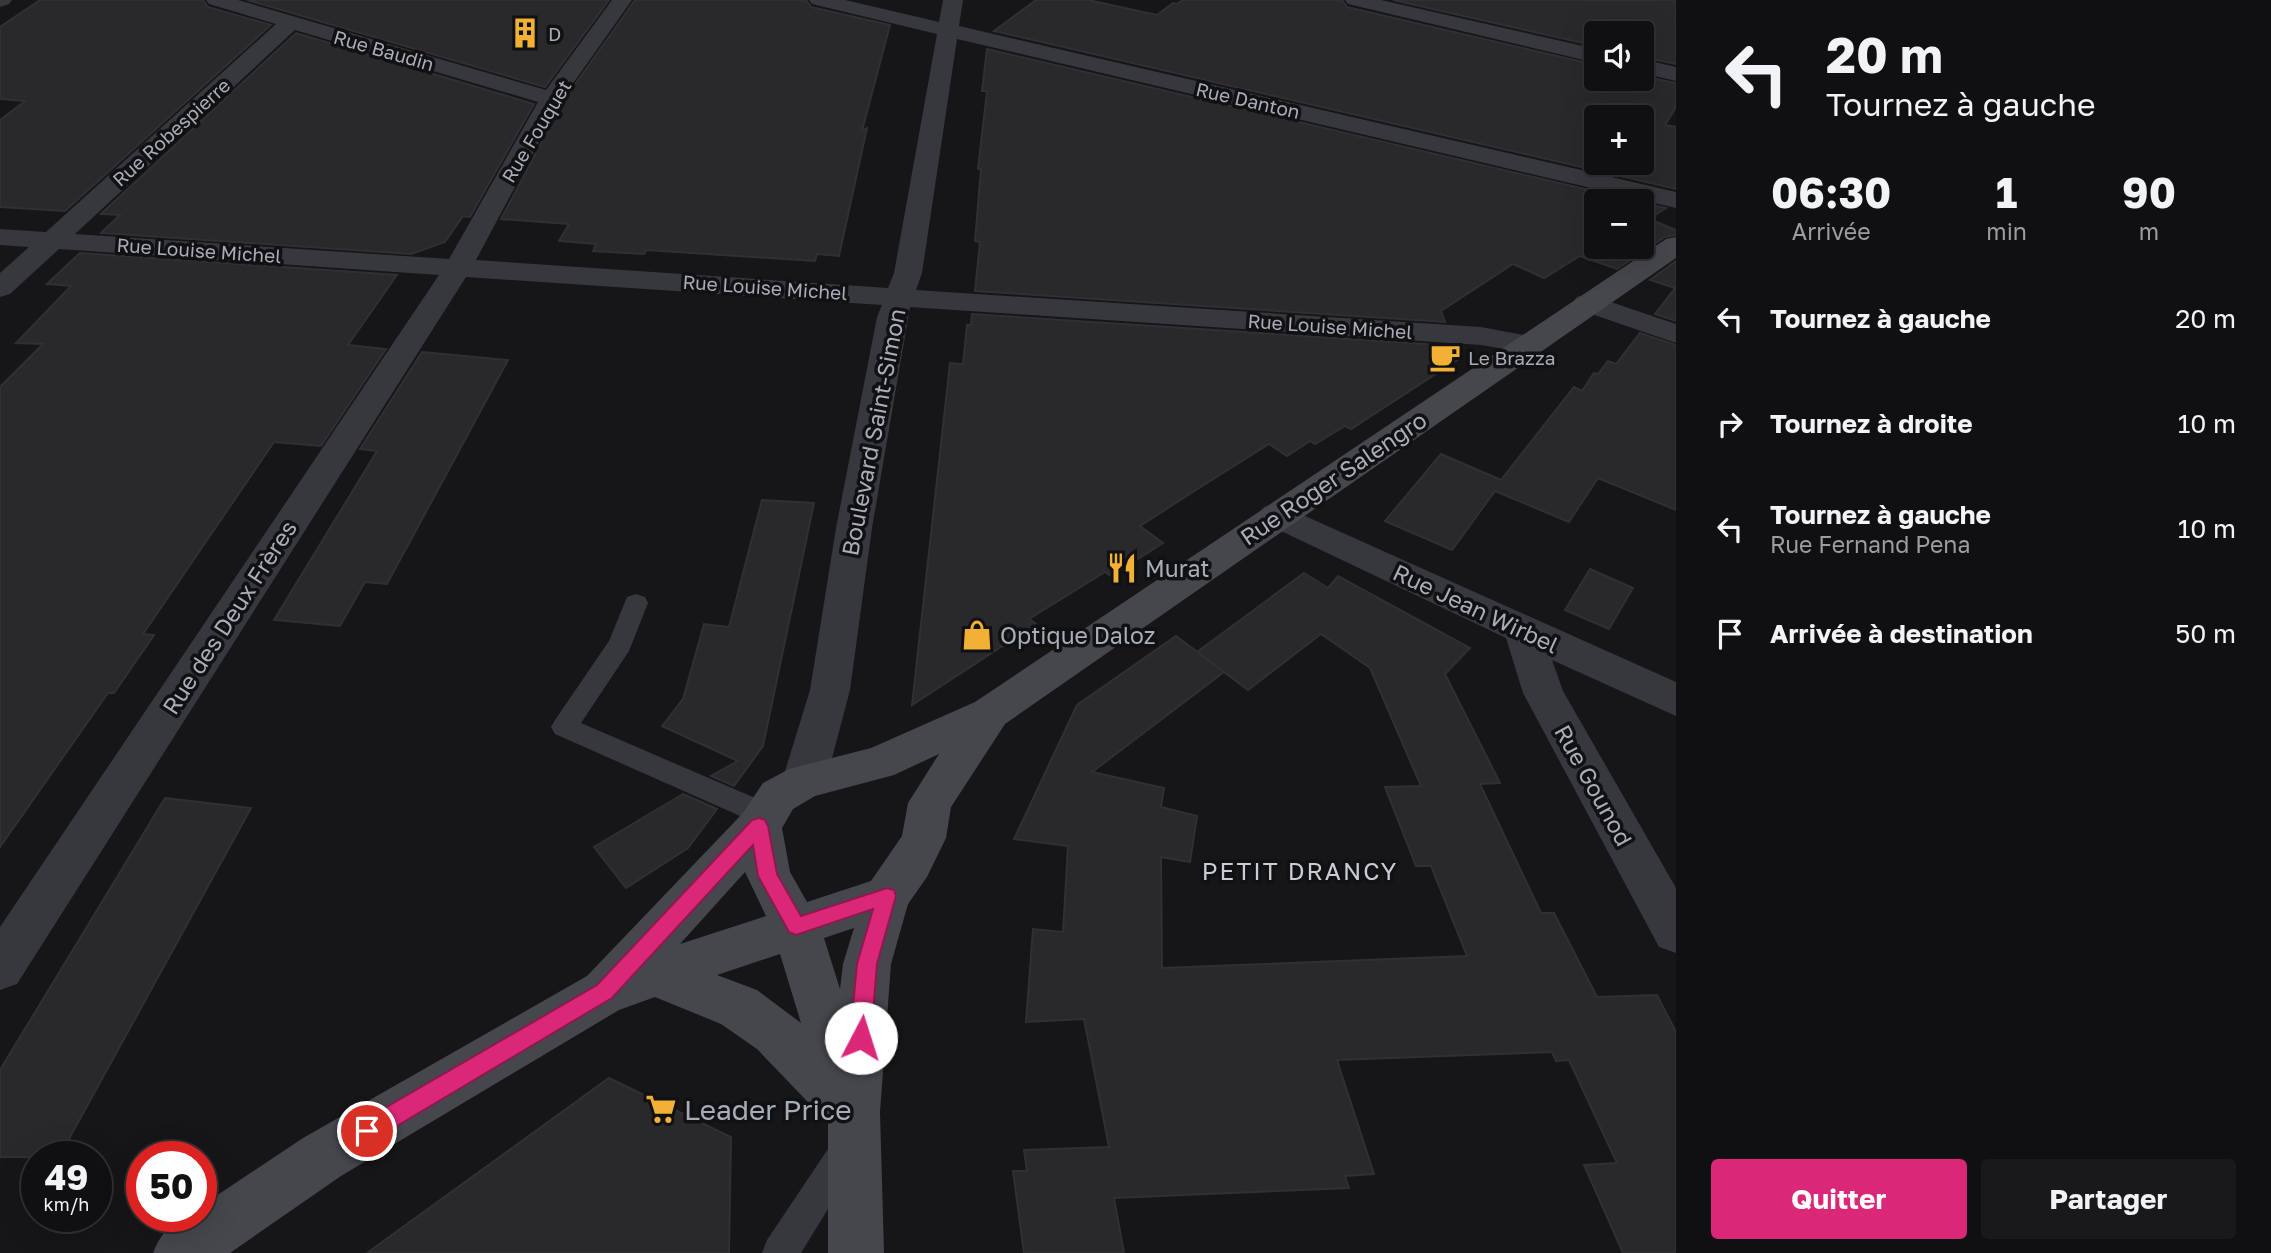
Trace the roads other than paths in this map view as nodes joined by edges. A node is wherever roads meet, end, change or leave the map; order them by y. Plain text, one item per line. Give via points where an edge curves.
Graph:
1 (216, 0) edge
2 (622, 0) edge
3 (819, 0) edge
4 (1355, 0) edge
5 (951, 15) edge
6 (290, 23) junction
7 (1584, 53) edge
8 (1654, 69) edge
9 (1676, 74) edge
10 (551, 99) junction
11 (1676, 200) edge
12 (0, 237) edge
13 (51, 240) junction
14 (1676, 245) edge
15 (458, 266) junction
16 (0, 288) edge
17 (899, 296) junction
18 (1587, 303) junction
19 (1676, 334) edge
20 (1528, 344) junction
21 (1276, 515) junction
22 (636, 603) dead end
23 (1524, 632) junction
24 (1676, 700) edge
25 (990, 713) junction
26 (879, 763) junction
27 (804, 780) junction
28 (930, 803) junction
29 (762, 820) junction
30 (887, 896) junction
31 (796, 926) junction
32 (1676, 932) edge
33 (0, 968) edge
34 (654, 974) junction
35 (604, 992) junction
36 (854, 1126) junction
37 (181, 1253) edge
38 (780, 1253) edge
39 (856, 1253) edge

1 - 6 street, Rue Baudin
2 - 10 street, Rue Fouquet
3 - 5 street, Rue Danton
4 - 7 street
5 - 11 street, Rue Danton
5 - 17 street, Boulevard Saint-Simon via 908,273
6 - 10 street, Rue Baudin
6 - 13 street, Rue Robespierre
8 - 9 street
10 - 15 street, Rue Fouquet
12 - 13 street, Rue Louise Michel
13 - 15 street, Rue Louise Michel
13 - 16 street, Rue Robespierre
14 - 18 main road, Rue Roger Salengro
15 - 17 street, Rue Louise Michel
15 - 33 street, Rue des Deux Frères
17 - 20 street, Rue Louise Michel via 1481,336
17 - 27 street, Boulevard Saint-Simon via 854,528 830,690
18 - 19 street
18 - 20 main road, Rue Roger Salengro
20 - 21 main road, Rue Roger Salengro
21 - 23 street, Rue Jean Wirbel
21 - 25 main road, Rue Roger Salengro
22 - 29 lane via 620,644 564,727
23 - 24 street, Rue Jean Wirbel
23 - 32 street, Rue Gounod via 1543,693
25 - 26 main road, Rue Roger Salengro
25 - 28 main road, Rue Roger Salengro
26 - 27 main road
26 - 28 main road
27 - 29 main road via 778,796
28 - 30 main road via 924,838
29 - 31 main road via 768,876
29 - 35 main road
30 - 31 main road
30 - 36 main road via 867,964
31 - 34 main road
31 - 36 main road
34 - 35 main road
34 - 36 main road via 739,1007 775,1032
35 - 37 main road via 322,1157
36 - 38 lane
36 - 39 main road

